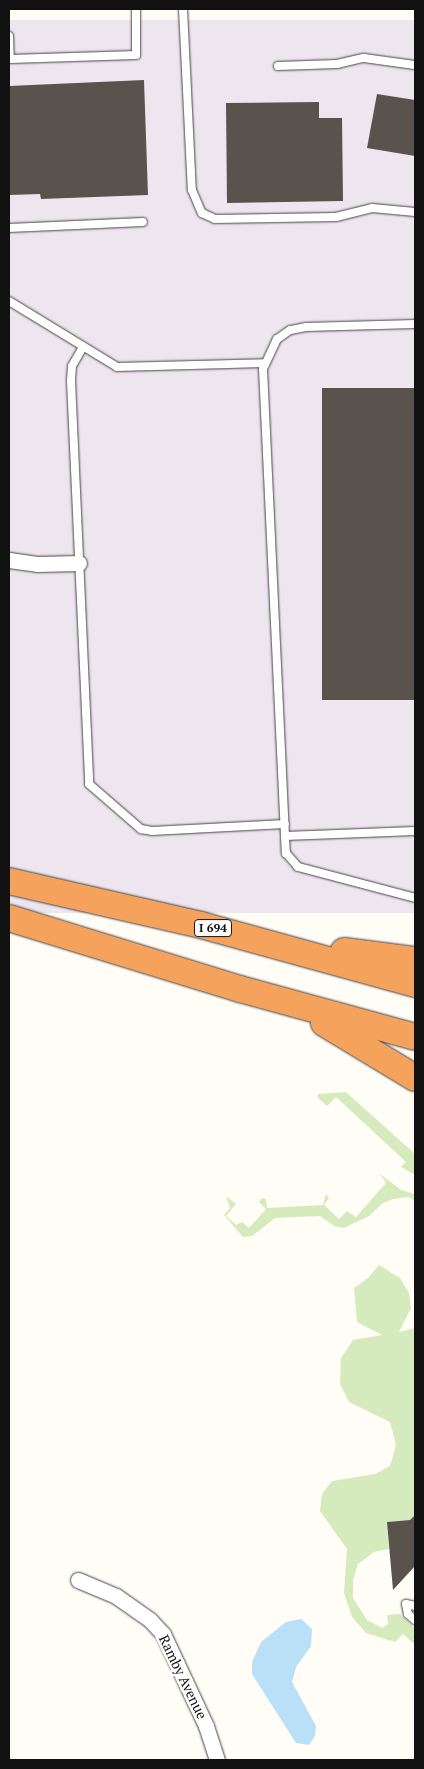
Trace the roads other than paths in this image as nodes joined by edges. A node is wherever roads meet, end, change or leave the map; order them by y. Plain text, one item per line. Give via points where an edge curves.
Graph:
1 (136, 9) edge
2 (183, 9) edge
3 (9, 36) edge
4 (415, 65) edge
5 (278, 66) dead end
6 (415, 212) edge
7 (143, 222) dead end
8 (9, 228) edge
9 (9, 301) edge
10 (415, 324) edge
11 (83, 347) junction
12 (266, 363) junction
13 (9, 560) edge
14 (79, 563) junction
15 (285, 824) junction
16 (415, 831) edge
17 (285, 836) junction
18 (9, 881) edge
19 (415, 898) edge
20 (9, 918) edge
21 (222, 931) junction
22 (415, 960) edge
23 (415, 984) edge
24 (240, 989) junction
25 (415, 1037) edge
26 (415, 1078) edge
27 (78, 1580) dead end
28 (415, 1606) edge
29 (415, 1620) edge
30 (216, 1760) edge

1 - 3 lane via 136,55 10,59
2 - 6 lane via 192,190 202,213 215,218 336,217 372,208
4 - 5 lane via 364,58 336,64
7 - 8 lane
9 - 11 lane
10 - 12 lane via 290,330 277,339
11 - 12 lane via 117,367
11 - 14 lane via 72,366 71,381
12 - 15 lane via 263,369
13 - 14 street via 37,564
14 - 15 lane via 89,784 141,829
15 - 17 lane
16 - 17 lane
17 - 19 lane via 286,853 298,867
18 - 21 highway, I 694
20 - 24 highway
21 - 22 highway
21 - 23 highway, I 694
24 - 25 highway
24 - 26 highway via 325,1023
27 - 30 street, Ramby Avenue via 116,1596 150,1620 163,1634 206,1726
28 - 29 lane via 406,1604 408,1614

